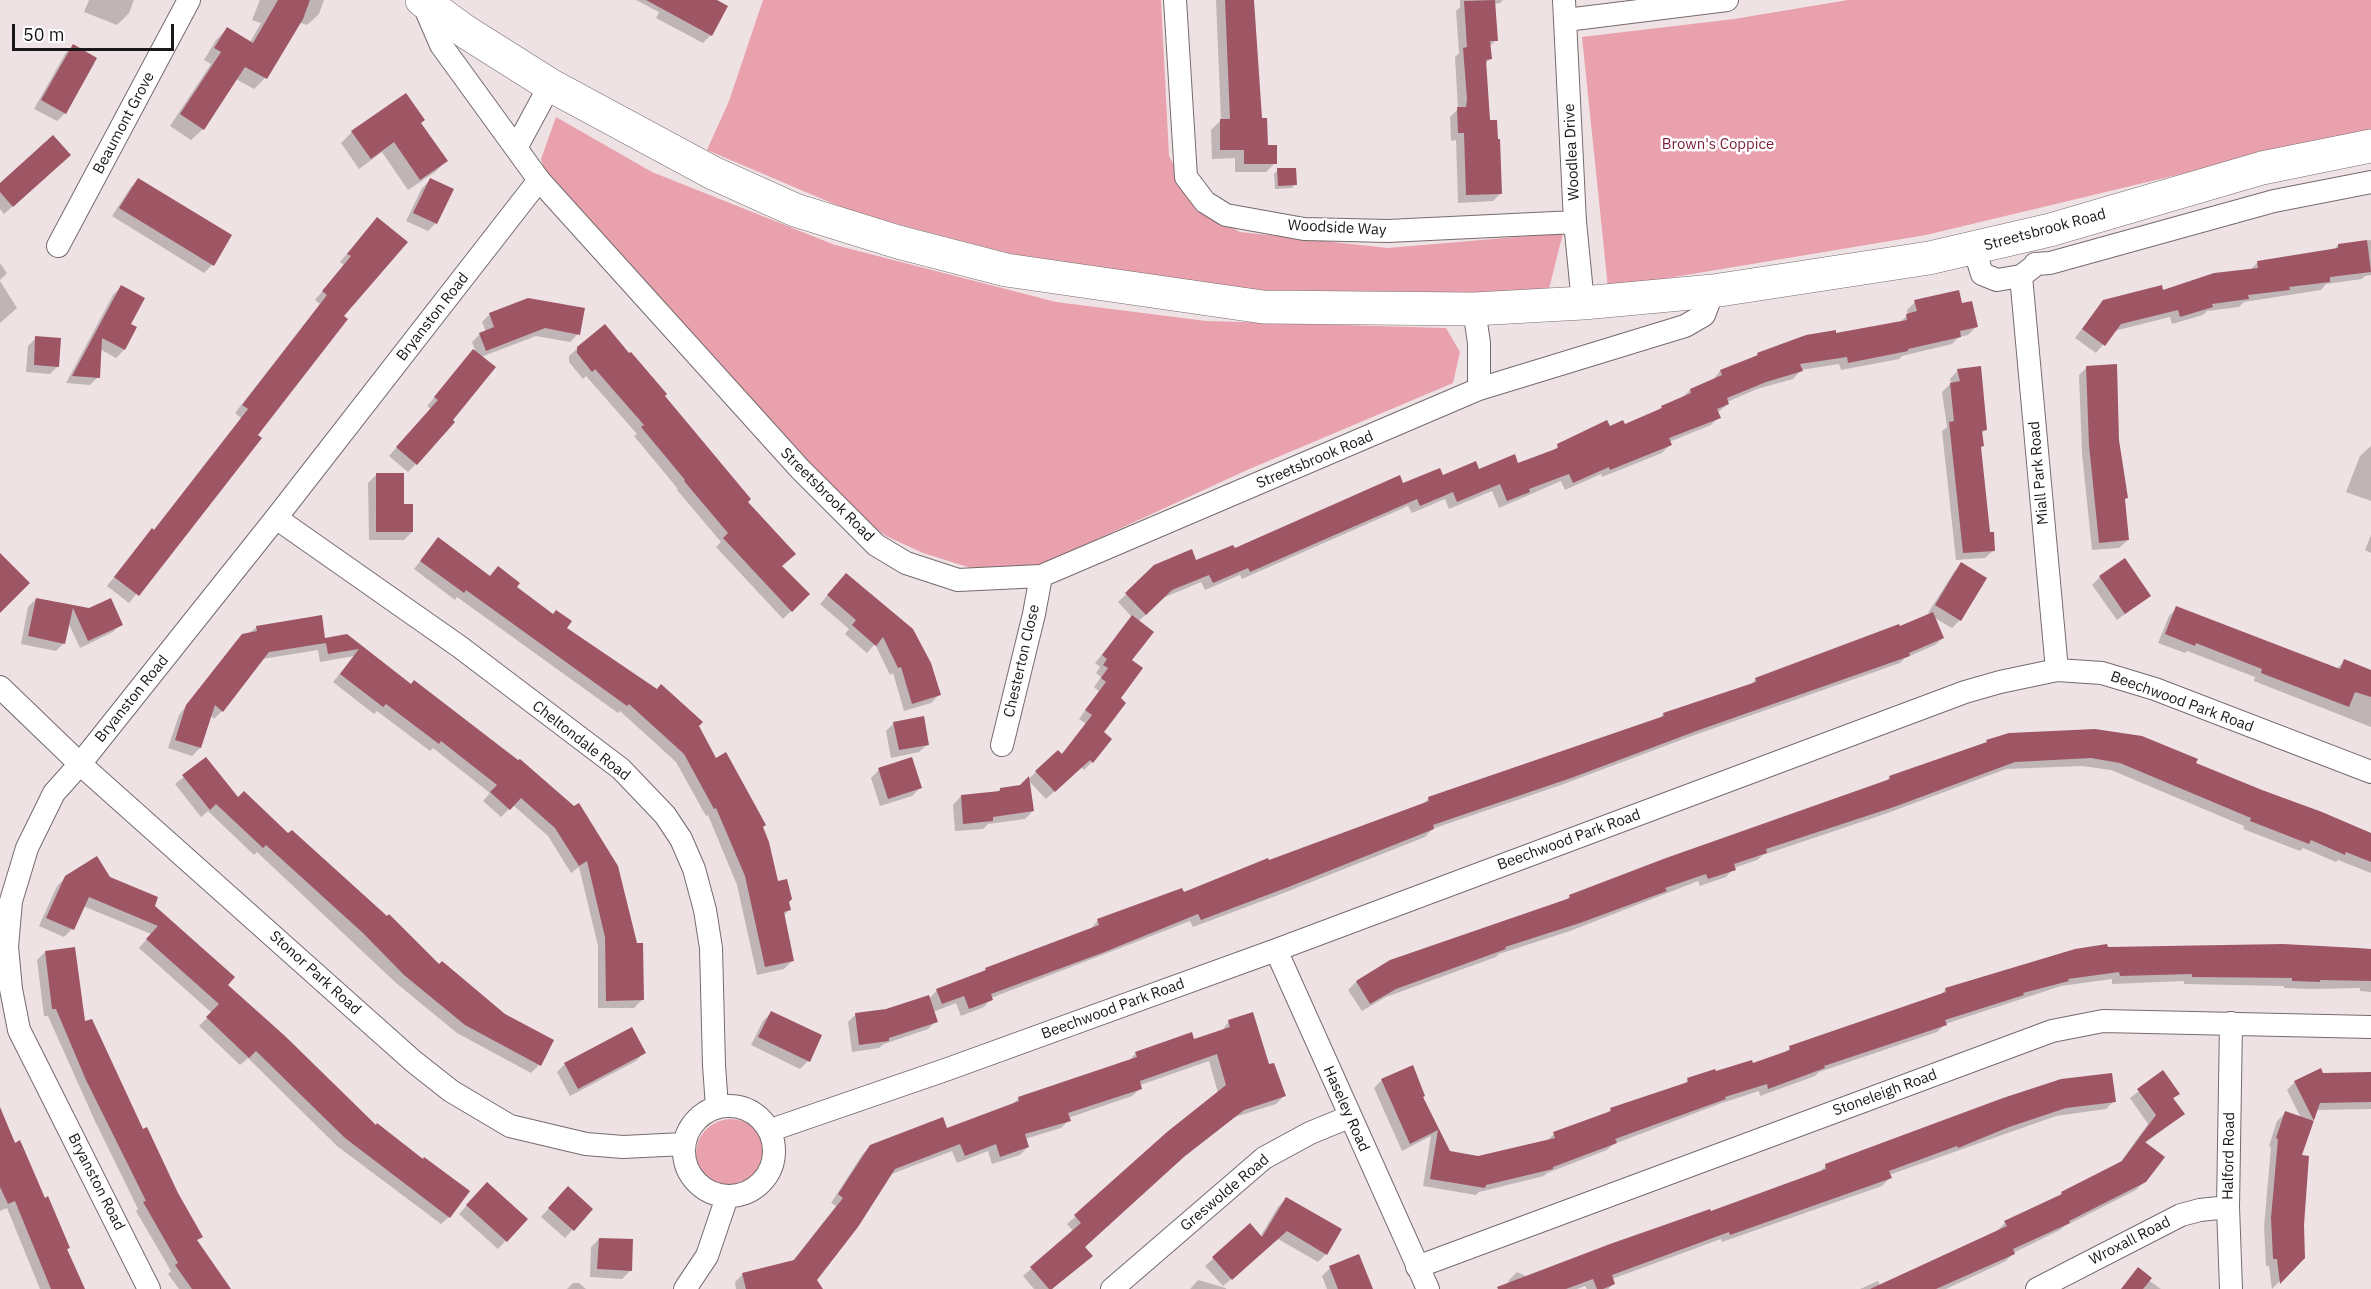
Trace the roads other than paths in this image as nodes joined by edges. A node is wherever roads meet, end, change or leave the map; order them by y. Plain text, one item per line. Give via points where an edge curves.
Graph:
1 (189, 0) edge
2 (422, 0) edge
3 (1175, 0) edge
4 (1727, 0) edge
5 (1565, 10) edge
6 (550, 85) junction
7 (2371, 146) edge
8 (516, 148) junction
9 (539, 180) junction
10 (2371, 182) edge
11 (1575, 222) junction
12 (2050, 230) junction
13 (58, 246) dead end
14 (1974, 248) junction
15 (2028, 270) junction
16 (1713, 291) junction
17 (1583, 303) junction
18 (1474, 309) junction
19 (1479, 389) junction
20 (276, 518) junction
21 (1041, 576) junction
22 (2057, 670) junction
23 (0, 687) edge
24 (1002, 745) dead end
25 (80, 764) junction
26 (2371, 772) edge
27 (1276, 950) junction
28 (2230, 1023) junction
29 (2371, 1027) edge
30 (717, 1107) junction
31 (1349, 1117) junction
32 (771, 1130) junction
33 (684, 1144) junction
34 (727, 1197) junction
35 (2228, 1207) junction
36 (1417, 1267) junction
37 (149, 1289) edge
38 (685, 1289) edge
39 (1113, 1289) edge
40 (1428, 1289) edge
41 (2037, 1289) edge
42 (2231, 1289) edge

1 - 13 street, Beaumont Grove
2 - 6 main road, Streetsbrook Road
2 - 8 street, Streetsbrook Road via 441,45
3 - 11 street, Woodside Way via 1186,177 1205,202 1226,215 1304,229 1388,231
4 - 5 street
5 - 11 street, Woodlea Drive
6 - 8 street
6 - 18 main road, Streetsbrook Road via 713,173 795,210 1006,270 1263,307
7 - 12 main road, Streetsbrook Road via 2262,168
8 - 9 street, Streetsbrook Road
9 - 20 street, Bryanston Road
9 - 21 street, Streetsbrook Road via 800,469 876,545 906,563 958,580
10 - 15 street, Streetsbrook Road via 2274,201
11 - 17 street, Woodlea Drive
12 - 14 main road, Streetsbrook Road
12 - 15 street
14 - 15 street via 1982,274 1997,280
14 - 16 main road, Streetsbrook Road
15 - 22 street, Miall Park Road
16 - 17 main road, Streetsbrook Road
16 - 19 street, Streetsbrook Road via 1704,315 1685,326
17 - 18 main road, Streetsbrook Road
18 - 19 street
19 - 21 street, Streetsbrook Road
20 - 25 street, Bryanston Road
20 - 30 street, Cheltondale Road via 460,647 621,769 665,815 694,868 705,910 711,948
21 - 24 street, Chesterton Close
22 - 26 street, Beechwood Park Road via 2102,673 2155,689
22 - 27 street, Beechwood Park Road via 1965,692
23 - 25 street, Stonor Park Road
25 - 33 street, Stonor Park Road via 450,1091 510,1126 586,1144
25 - 37 street, Bryanston Road via 54,794 27,848 11,902 7,947 10,989 20,1030
27 - 31 street, Haseley Road
27 - 32 street, Beechwood Park Road
28 - 29 street, Stoneleigh Road
28 - 35 street, Halford Road
28 - 36 street, Stoneleigh Road via 2103,1021 2052,1031
30 - 32 street via 733,1105 748,1109
30 - 33 street via 699,1117
31 - 36 street, Haseley Road
31 - 39 street, Greswolde Road via 1264,1158
32 - 34 street via 776,1154 768,1176 750,1192
33 - 34 street via 687,1169 694,1180 714,1194
34 - 38 street via 707,1256
35 - 41 street, Wroxall Road via 2181,1215
35 - 42 street, Halford Road
36 - 40 street

